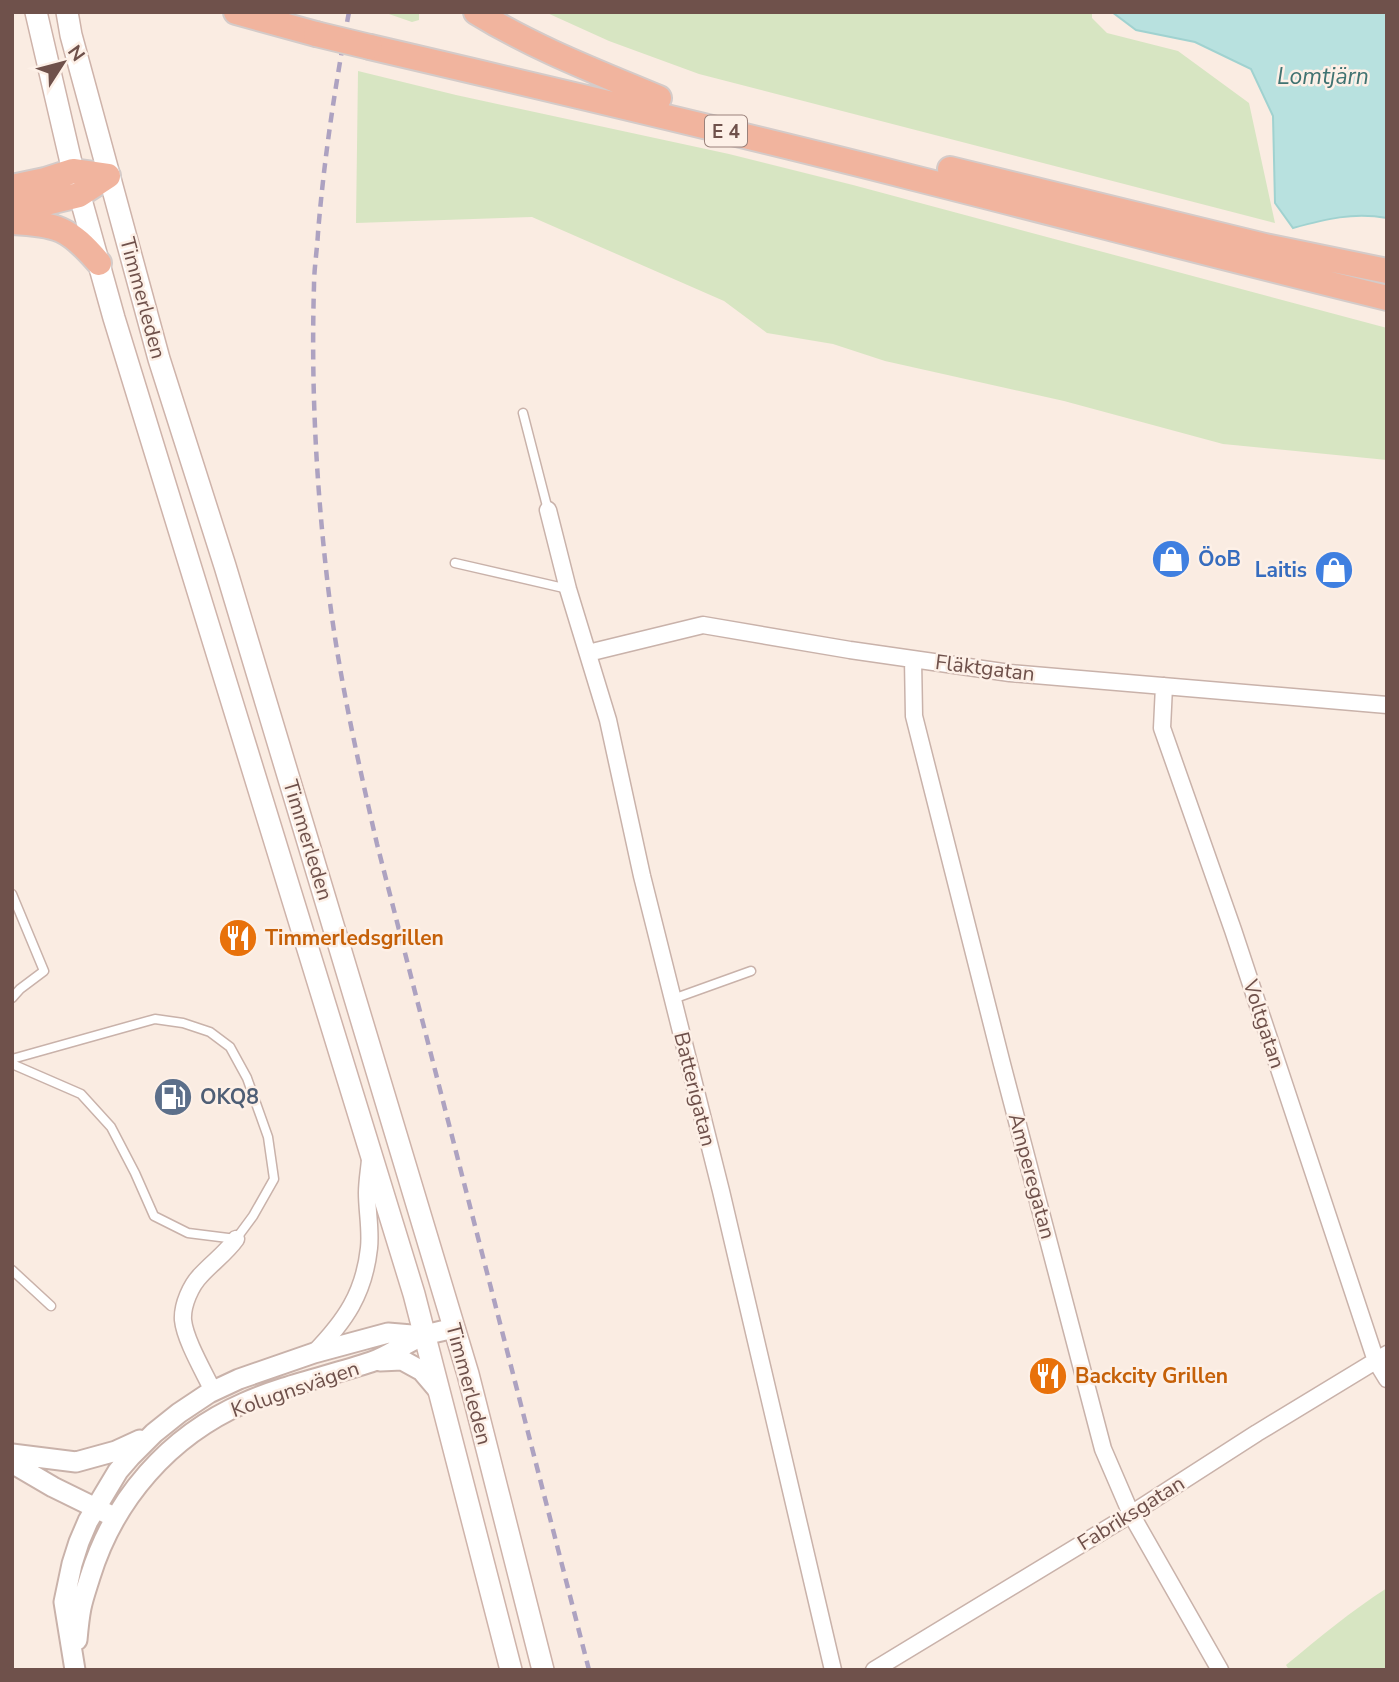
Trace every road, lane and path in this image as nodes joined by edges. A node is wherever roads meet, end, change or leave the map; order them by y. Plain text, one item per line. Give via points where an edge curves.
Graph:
1 (36, 12) edge
2 (67, 12) edge
3 (236, 12) edge
4 (476, 12) edge
5 (311, 21) edge
6 (372, 40) junction
7 (659, 98) junction
8 (108, 176) junction
9 (76, 183) junction
10 (12, 187) edge
11 (12, 211) edge
12 (12, 222) edge
13 (99, 263) junction
14 (1387, 271) edge
15 (1387, 298) edge
16 (523, 413) dead end
17 (548, 510) joint
18 (455, 563) dead end
19 (568, 589) junction
20 (588, 653) junction
21 (913, 659) junction
22 (1164, 686) junction
23 (1387, 705) edge
24 (12, 894) edge
25 (751, 971) dead end
26 (12, 998) edge
27 (673, 999) junction
28 (12, 1062) edge
29 (371, 1154) junction
30 (236, 1239) junction
31 (12, 1270) edge
32 (51, 1306) dead end
33 (454, 1328) junction
34 (424, 1336) junction
35 (314, 1353) junction
36 (1381, 1358) edge
37 (375, 1361) junction
38 (1387, 1379) edge
39 (213, 1391) junction
40 (439, 1391) junction
41 (154, 1433) junction
42 (12, 1454) edge
43 (12, 1462) edge
44 (96, 1507) junction
45 (1131, 1514) junction
46 (115, 1518) junction
47 (75, 1666) edge
48 (511, 1670) edge
49 (543, 1670) edge
50 (833, 1670) edge
51 (874, 1670) edge
52 (1220, 1670) edge

1 - 9 main road, Timmerleden
2 - 8 main road, Timmerleden
3 - 5 highway, E 4
4 - 7 highway, E 4 via 566,59
5 - 6 highway, E 4, bridge
6 - 7 highway, E 4
6 - 15 highway, E 4
7 - 14 highway, E 4 via 1252,243
8 - 9 highway
8 - 33 main road, Timmerleden via 159,359
9 - 10 highway via 45,180
9 - 11 highway
9 - 13 main road, Timmerleden
12 - 13 highway via 54,226
13 - 29 main road, Timmerleden
16 - 17 lane
17 - 19 street, Batterigatan
18 - 19 lane
19 - 20 street, Batterigatan
20 - 21 street, Fläktgatan via 704,625
20 - 27 street, Batterigatan
21 - 22 street, Fläktgatan via 1010,673
21 - 45 street, Amperegatan via 914,716 1002,1064 1103,1449
22 - 23 street, Fläktgatan
22 - 36 street, Voltgatan via 1162,728
24 - 26 lane via 44,971
25 - 27 lane
27 - 50 street, Batterigatan
28 - 30 lane via 81,1094 111,1127 154,1216 188,1233
28 - 30 lane via 155,1019 210,1032 230,1047 247,1078 268,1137 274,1179
29 - 34 main road, Timmerleden
29 - 35 street, Kolugnsvägen via 369,1247 362,1283 336,1330
30 - 39 street via 199,1277 187,1297 183,1319
31 - 32 lane
33 - 34 street, Kolugnsvägen
33 - 49 main road, Timmerleden
34 - 35 street, Kolugnsvägen via 388,1333
34 - 37 street, Kolugnsvägen
34 - 40 main road, Timmerleden
35 - 39 street, Kolugnsvägen
36 - 38 street, Voltgatan
36 - 45 street, Fabriksgatan
37 - 40 street, Kolugnsvägen via 402,1360 422,1371
37 - 46 street, Kolugnsvägen via 244,1403 206,1423 156,1463
39 - 41 street, Kolugnsvägen
40 - 48 main road, Timmerleden
41 - 42 street, Kolugnsvägen via 116,1451 76,1462
41 - 44 street, Kolugnsvägen via 118,1471
43 - 44 street
44 - 46 street
44 - 47 street, Kolugnsvägen via 79,1542 64,1602
45 - 51 street, Fabriksgatan
45 - 52 street, Amperegatan
46 - 47 street, Kolugnsvägen via 81,1606

